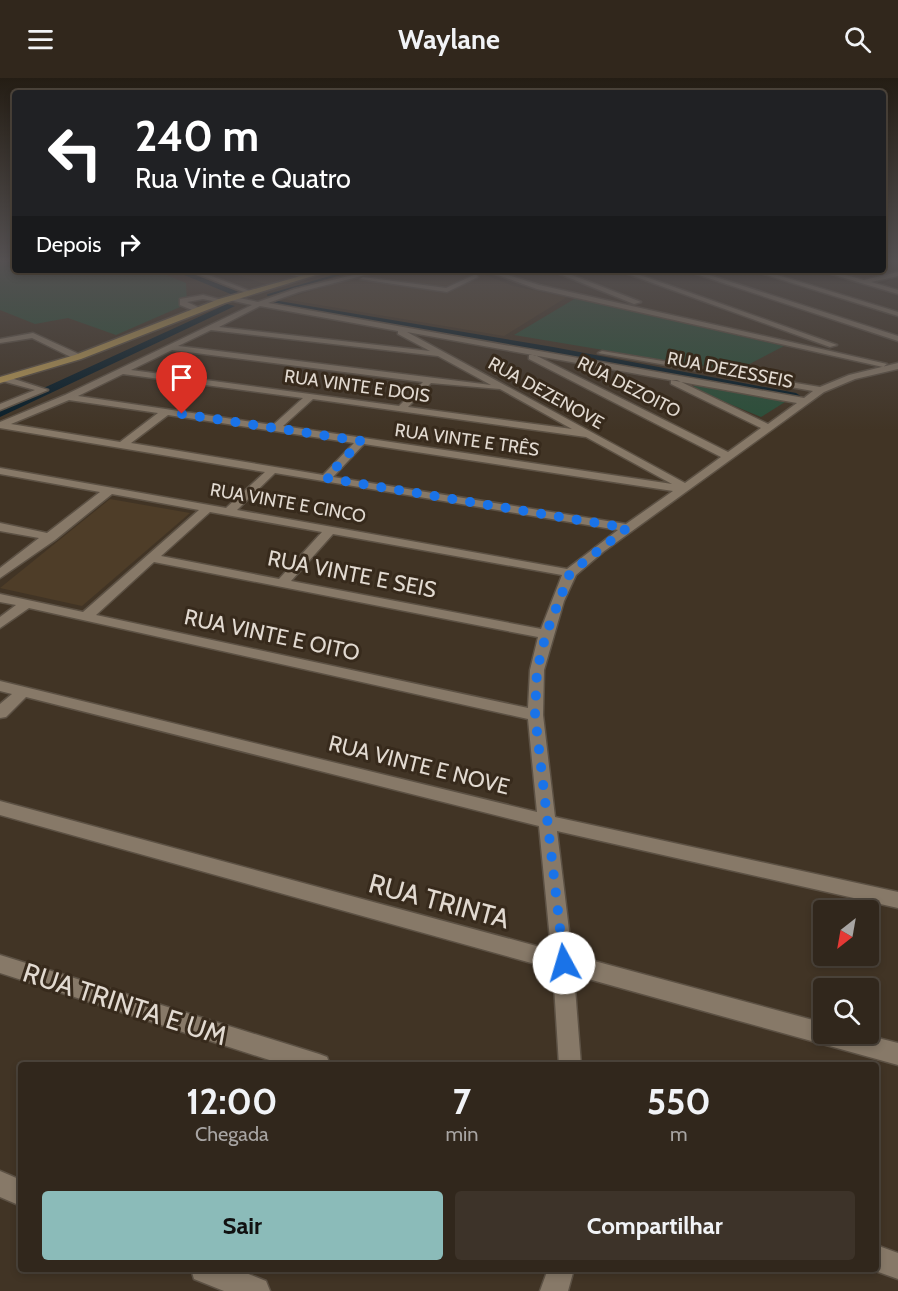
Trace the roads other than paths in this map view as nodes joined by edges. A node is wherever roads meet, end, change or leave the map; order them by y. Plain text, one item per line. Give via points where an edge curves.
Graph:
1 (180, 317) edge
2 (234, 317) edge
3 (335, 317) edge
4 (382, 317) edge
5 (670, 317) edge
6 (673, 317) edge
7 (756, 317) edge
8 (767, 317) edge
9 (829, 317) edge
10 (676, 318) junction
11 (760, 318) junction
12 (391, 326) junction
13 (211, 328) junction
14 (470, 331) dead end
15 (898, 339) edge
16 (0, 341) edge
17 (172, 348) junction
18 (516, 348) junction
19 (597, 352) dead end
20 (441, 355) junction
21 (78, 357) junction
22 (892, 366) edge
23 (123, 371) junction
24 (654, 373) junction
25 (3, 379) edge
26 (428, 381) junction
27 (504, 389) junction
28 (821, 390) junction
29 (68, 397) junction
30 (310, 397) junction
31 (804, 401) junction
32 (0, 408) edge
33 (401, 409) junction
34 (166, 412) junction
35 (0, 425) edge
36 (276, 428) junction
37 (769, 428) junction
38 (587, 434) junction
39 (361, 441) junction
40 (122, 445) junction
41 (728, 456) junction
42 (273, 470) junction
43 (0, 471) edge
44 (326, 478) junction
45 (684, 488) junction
46 (109, 491) junction
47 (208, 508) junction
48 (229, 511) junction
49 (0, 527) edge
50 (627, 528) junction
51 (331, 529) junction
52 (51, 537) junction
53 (151, 558) junction
54 (570, 573) junction
55 (0, 574) edge
56 (283, 582) junction
57 (0, 598) edge
58 (26, 604) junction
59 (87, 616) junction
60 (0, 624) edge
61 (546, 634) junction
62 (0, 686) edge
63 (23, 692) junction
64 (0, 713) edge
65 (535, 715) junction
66 (0, 808) edge
67 (549, 822) junction
68 (898, 900) edge
69 (564, 963) junction
70 (0, 964) edge
71 (898, 1054) edge
72 (310, 1062) edge
73 (570, 1062) edge
74 (0, 1184) edge
75 (18, 1191) edge
76 (879, 1259) edge
77 (898, 1266) edge
78 (211, 1272) edge
79 (560, 1272) edge
80 (256, 1291) edge
81 (554, 1291) edge

1 - 21 main road
2 - 13 street
3 - 12 street, RUA DEZESSEIS
4 - 14 street
5 - 10 street
6 - 10 street
7 - 11 street
8 - 11 street
9 - 15 street
10 - 22 street
11 - 22 street
12 - 18 street, RUA DEZESSEIS
12 - 20 street, RUA DEZENOVE
13 - 17 street
13 - 20 street
16 - 21 street via 33,335
17 - 23 street
17 - 26 street
18 - 24 street, RUA DEZESSEIS
18 - 41 street, RUA DEZOITO
19 - 28 street, RUA DEZESSEIS
20 - 27 street, RUA DEZENOVE
21 - 25 main road
22 - 28 street
23 - 29 street
23 - 30 street, RUA VINTE E DOIS
24 - 31 street, RUA DEZESSEIS
24 - 37 street
25 - 32 street via 44,390
26 - 27 street
26 - 33 street
27 - 38 street, RUA DEZENOVE
28 - 31 street
29 - 34 street, RUA VINTE E TRÊS
29 - 35 street
30 - 33 street, RUA VINTE E DOIS
30 - 36 street
31 - 37 street
33 - 38 street, RUA VINTE E DOIS
34 - 36 street, RUA VINTE E TRÊS
34 - 40 street
35 - 40 street
36 - 39 street, RUA VINTE E TRÊS
37 - 41 street
38 - 45 street, RUA DEZENOVE
39 - 44 street
39 - 45 street, RUA VINTE E TRÊS
40 - 42 street
41 - 45 street
42 - 44 street
42 - 48 street
43 - 46 street, RUA VINTE E CINCO
44 - 50 street
45 - 50 street
46 - 47 street, RUA VINTE E CINCO
46 - 52 street
47 - 48 street, RUA VINTE E CINCO
47 - 53 street
48 - 51 street, RUA VINTE E CINCO
49 - 52 street
50 - 54 street
51 - 54 street, RUA VINTE E CINCO
51 - 56 street
52 - 55 street
53 - 56 street, RUA VINTE E SEIS
53 - 59 street
54 - 61 street
56 - 61 street, RUA VINTE E SEIS
57 - 58 street, RUA VINTE E OITO
58 - 59 street, RUA VINTE E OITO
58 - 60 street
59 - 65 street, RUA VINTE E OITO
61 - 65 street via 537,670
62 - 63 street, RUA VINTE E NOVE
63 - 64 street
63 - 67 street, RUA VINTE E NOVE
65 - 67 street
66 - 69 street, RUA TRINTA
67 - 68 street, RUA VINTE E NOVE
67 - 69 street
69 - 71 street, RUA TRINTA
69 - 73 street
70 - 72 street, RUA TRINTA E UM
74 - 75 street
76 - 77 street
78 - 80 street
79 - 81 street

